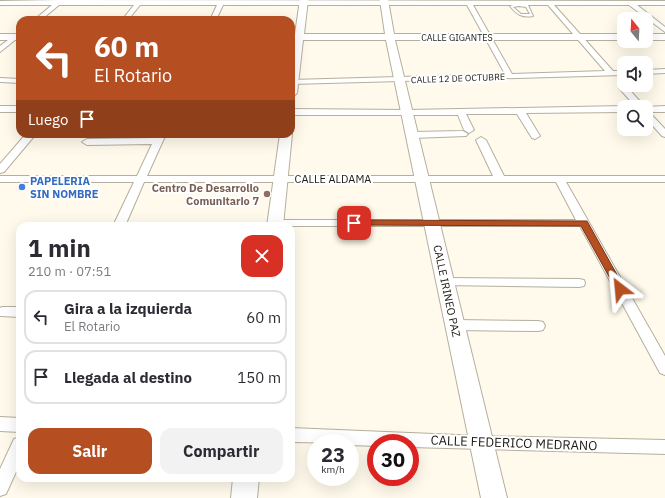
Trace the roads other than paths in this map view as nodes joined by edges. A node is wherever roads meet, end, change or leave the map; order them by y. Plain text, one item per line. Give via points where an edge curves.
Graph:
1 (478, 0) edge
2 (385, 1) edge
3 (467, 1) edge
4 (548, 1) edge
5 (628, 1) edge
6 (60, 2) edge
7 (140, 2) edge
8 (221, 2) edge
9 (304, 2) edge
10 (493, 2) edge
11 (0, 3) edge
12 (665, 3) edge
13 (518, 4) junction
14 (42, 16) edge
15 (128, 16) edge
16 (214, 16) edge
17 (665, 30) edge
18 (16, 36) edge
19 (0, 37) edge
20 (295, 37) edge
21 (390, 37) junction
22 (487, 37) junction
23 (579, 37) junction
24 (617, 37) edge
25 (653, 37) edge
26 (665, 37) edge
27 (16, 38) edge
28 (0, 50) edge
29 (653, 72) edge
30 (665, 72) edge
31 (611, 73) junction
32 (617, 73) edge
33 (510, 77) junction
34 (0, 80) edge
35 (401, 80) junction
36 (16, 81) edge
37 (295, 82) edge
38 (627, 92) edge
39 (635, 100) edge
40 (0, 109) edge
41 (16, 109) edge
42 (617, 109) edge
43 (653, 109) edge
44 (665, 109) edge
45 (520, 111) junction
46 (295, 112) edge
47 (462, 112) junction
48 (408, 113) junction
49 (653, 121) edge
50 (665, 134) edge
51 (413, 135) junction
52 (535, 136) dead end
53 (28, 138) edge
54 (159, 138) edge
55 (285, 138) edge
56 (481, 140) dead end
57 (88, 142) dead end
58 (0, 170) edge
59 (0, 179) edge
60 (140, 179) junction
61 (280, 179) junction
62 (500, 179) junction
63 (559, 179) junction
64 (665, 179) edge
65 (423, 180) junction
66 (121, 222) edge
67 (275, 222) edge
68 (432, 223) junction
69 (584, 223) junction
70 (295, 224) edge
71 (445, 282) junction
72 (578, 283) dead end
73 (2, 312) dead end
74 (16, 312) edge
75 (455, 325) junction
76 (538, 326) dead end
77 (665, 369) edge
78 (0, 424) edge
79 (16, 425) edge
80 (295, 435) edge
81 (481, 443) junction
82 (665, 447) edge
83 (16, 453) edge
84 (246, 482) edge
85 (0, 488) edge
86 (244, 498) edge
87 (494, 498) edge

1 - 10 lane
2 - 3 street
2 - 9 street
2 - 21 street, CALLE IRINEO PAZ
3 - 10 street
3 - 22 street
4 - 5 street
4 - 13 street
4 - 23 street
5 - 12 street
5 - 17 street
6 - 7 street
6 - 11 street
6 - 14 street
7 - 8 street
7 - 15 street
8 - 9 street
8 - 16 street
9 - 20 street
10 - 13 street
13 - 13 lane via 511,6 517,14 532,15 527,6
18 - 19 street
20 - 21 street, CALLE GIGANTES
21 - 22 street, CALLE GIGANTES
21 - 35 street, CALLE IRINEO PAZ
22 - 23 street, CALLE GIGANTES
22 - 33 street
23 - 24 street, CALLE GIGANTES
23 - 31 street
25 - 26 street
27 - 28 street
29 - 30 street
31 - 32 street, CALLE 12 DE OCTUBRE
31 - 33 street, CALLE 12 DE OCTUBRE
33 - 35 street, CALLE 12 DE OCTUBRE
34 - 36 street
35 - 37 street, CALLE 12 DE OCTUBRE
35 - 48 street, CALLE IRINEO PAZ
38 - 39 street
40 - 41 street
42 - 45 street
43 - 44 street
45 - 47 street
45 - 52 street
46 - 48 street
47 - 48 street
47 - 51 street via 466,132
48 - 51 street, CALLE IRINEO PAZ
49 - 50 street
51 - 65 street, CALLE IRINEO PAZ
53 - 58 street
54 - 57 street
54 - 60 street
55 - 61 street
56 - 62 street
59 - 60 street, CALLE ALDAMA
60 - 61 street, CALLE ALDAMA
60 - 66 street
61 - 65 street, CALLE ALDAMA
61 - 67 street
62 - 63 street, CALLE ALDAMA
62 - 65 street, CALLE ALDAMA
63 - 64 street, CALLE ALDAMA
63 - 69 street
65 - 68 street, CALLE IRINEO PAZ
68 - 69 street
68 - 70 street
68 - 71 street, CALLE IRINEO PAZ
69 - 77 street
71 - 72 street
71 - 75 street, CALLE IRINEO PAZ
73 - 74 street
75 - 76 street
75 - 81 street, CALLE IRINEO PAZ
78 - 79 street
80 - 81 street, CALLE FEDERICO MEDRANO
81 - 82 street, CALLE FEDERICO MEDRANO
81 - 87 street, CALLE IRINEO PAZ
83 - 85 street
84 - 86 street

